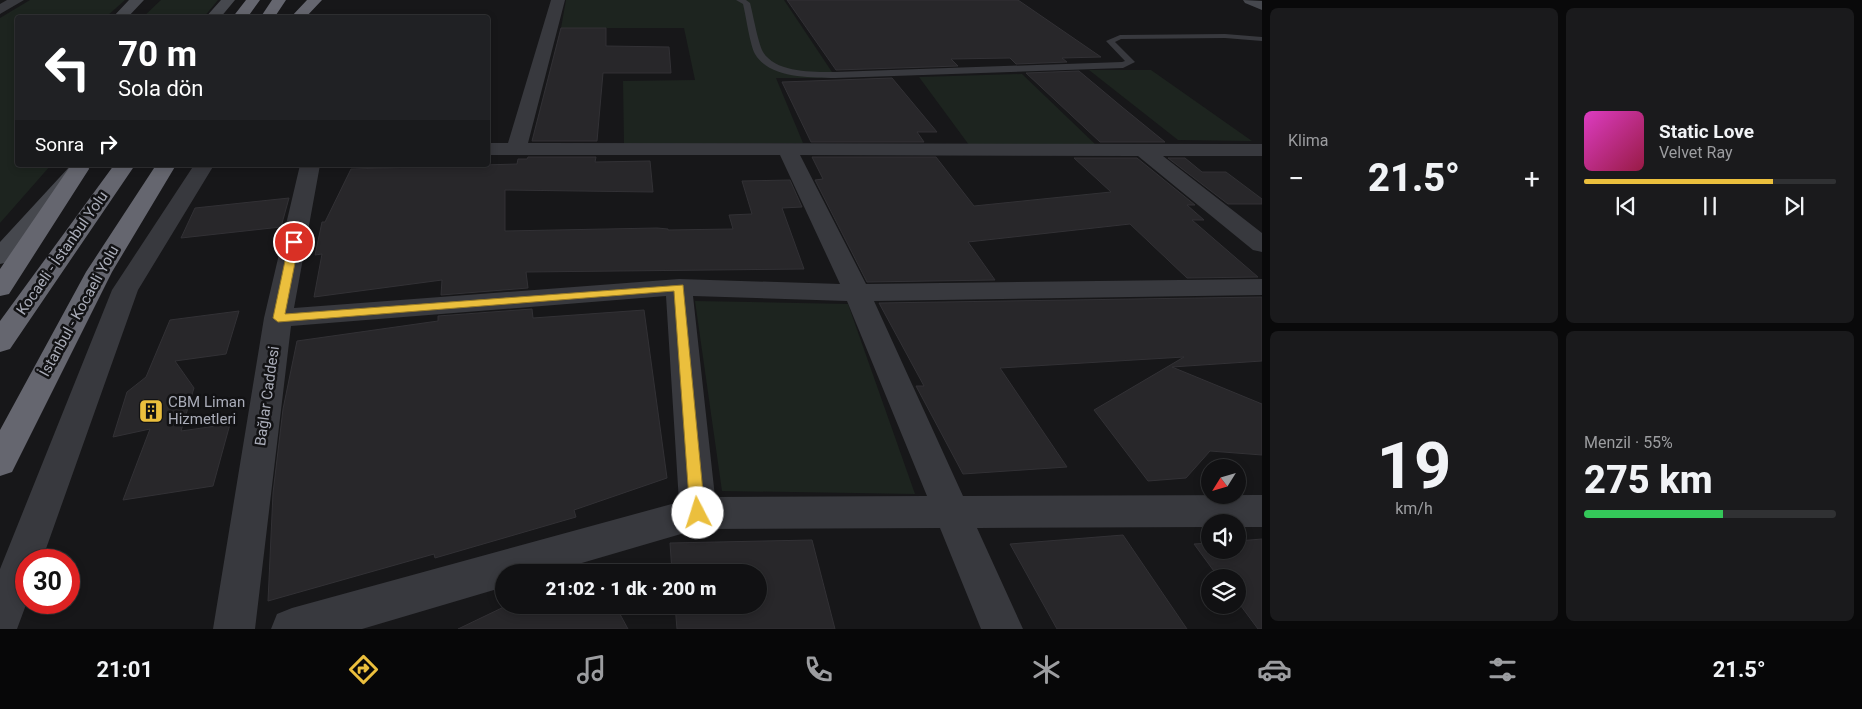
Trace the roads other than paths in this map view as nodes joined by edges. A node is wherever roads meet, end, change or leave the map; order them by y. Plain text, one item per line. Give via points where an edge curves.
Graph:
1 (17, 0) edge
2 (228, 0) edge
3 (253, 0) edge
4 (279, 0) edge
5 (298, 0) edge
6 (315, 0) edge
7 (558, 0) edge
8 (740, 0) edge
9 (1250, 0) edge
10 (142, 2) edge
11 (1262, 6) edge
12 (0, 10) edge
13 (126, 15) edge
14 (215, 15) edge
15 (241, 15) edge
16 (269, 15) edge
17 (289, 15) edge
18 (300, 15) edge
19 (1262, 39) edge
20 (517, 148) junction
21 (490, 149) edge
22 (787, 149) junction
23 (1143, 150) junction
24 (1262, 150) edge
25 (81, 167) edge
26 (124, 167) edge
27 (165, 167) edge
28 (203, 167) edge
29 (310, 167) edge
30 (1262, 245) edge
31 (0, 257) edge
32 (679, 287) junction
33 (1262, 287) edge
34 (0, 288) edge
35 (857, 293) junction
36 (278, 318) junction
37 (0, 342) edge
38 (0, 462) edge
39 (952, 511) junction
40 (1262, 511) edge
41 (698, 513) junction
42 (0, 620) edge
43 (234, 629) edge
44 (292, 629) edge
45 (1002, 629) edge

1 - 12 street
2 - 14 main road
3 - 15 highway
4 - 16 highway
5 - 17 highway
6 - 18 highway
7 - 20 street
8 - 19 lane via 746,3 759,53 772,64 795,74 1123,65 1131,62 1110,41 1120,37
9 - 11 main road
10 - 13 main road
20 - 21 street
20 - 22 street
22 - 23 street
22 - 35 street
23 - 24 street
23 - 30 street
25 - 31 main road
25 - 34 highway
26 - 37 highway, Kocaeli - İstanbul Yolu
27 - 38 highway, İstanbul - Kocaeli Yolu via 99,272
28 - 42 street via 125,290
29 - 36 street, Bağlar Caddesi
32 - 35 street
32 - 36 street
32 - 41 street
33 - 35 street
35 - 39 street
36 - 43 street, Bağlar Caddesi
39 - 40 street
39 - 41 street
39 - 45 street
41 - 44 street

